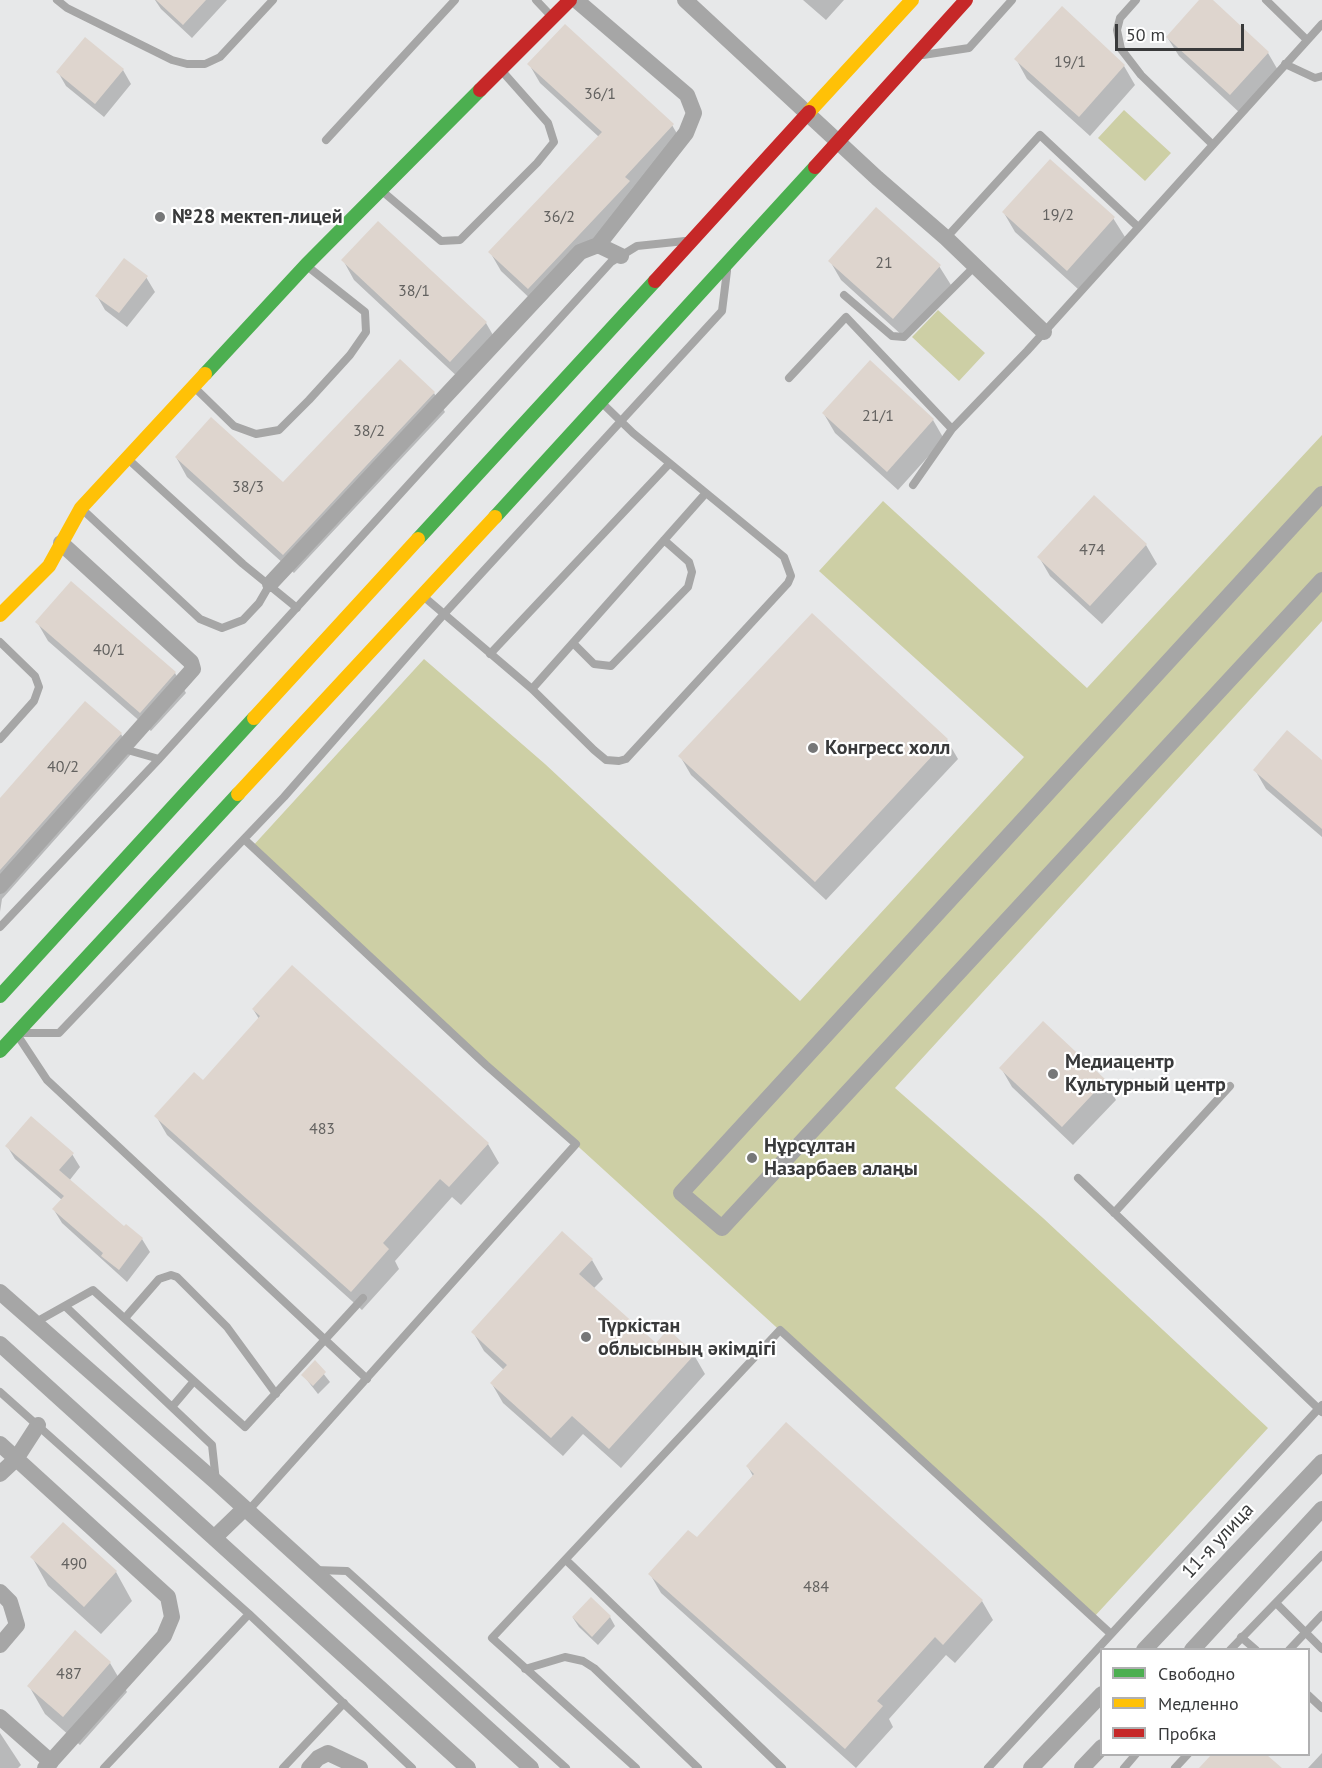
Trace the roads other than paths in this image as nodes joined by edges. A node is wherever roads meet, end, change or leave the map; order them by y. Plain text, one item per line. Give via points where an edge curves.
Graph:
1 (57, 0) edge
2 (273, 0) edge
3 (455, 0) edge
4 (536, 0) edge
5 (570, 0) edge
6 (576, 0) edge
7 (685, 0) edge
8 (912, 0) edge
9 (966, 0) edge
10 (1012, 0) edge
11 (1136, 0) edge
12 (1266, 0) edge
13 (553, 17) junction
14 (1322, 24) edge
15 (1307, 40) junction
16 (914, 57) junction
17 (1285, 64) junction
18 (501, 69) junction
19 (1322, 76) edge
20 (807, 113) junction
21 (326, 140) dead end
22 (838, 141) junction
23 (1212, 145) junction
24 (381, 190) junction
25 (1137, 226) junction
26 (946, 238) junction
27 (691, 241) junction
28 (598, 245) junction
29 (621, 256) junction
30 (729, 258) junction
31 (306, 265) junction
32 (975, 266) junction
33 (844, 295) dead end
34 (1044, 332) junction
35 (789, 378) dead end
36 (194, 387) junction
37 (601, 402) junction
38 (621, 423) junction
39 (952, 429) junction
40 (127, 458) junction
41 (669, 464) junction
42 (913, 485) dead end
43 (705, 494) junction
44 (1322, 494) edge
45 (81, 508) junction
46 (664, 540) junction
47 (61, 543) junction
48 (1322, 580) edge
49 (270, 584) junction
50 (421, 594) junction
51 (297, 608) junction
52 (444, 614) junction
53 (0, 615) edge
54 (0, 642) edge
55 (573, 643) junction
56 (490, 654) junction
57 (532, 689) junction
58 (0, 739) edge
59 (124, 749) junction
60 (159, 759) junction
61 (244, 839) junction
62 (0, 886) edge
63 (0, 927) edge
64 (0, 996) edge
65 (16, 1033) junction
66 (0, 1053) edge
67 (1230, 1086) dead end
68 (1078, 1178) dead end
69 (1114, 1213) junction
70 (0, 1281) edge
71 (0, 1292) edge
72 (363, 1298) dead end
73 (64, 1306) junction
74 (125, 1318) junction
75 (36, 1322) junction
76 (325, 1339) junction
77 (0, 1344) edge
78 (367, 1379) junction
79 (194, 1381) junction
80 (0, 1392) edge
81 (276, 1394) junction
82 (172, 1407) junction
83 (1321, 1408) edge
84 (38, 1425) junction
85 (0, 1444) edge
86 (16, 1459) junction
87 (1322, 1462) edge
88 (0, 1474) edge
89 (216, 1482) junction
90 (246, 1509) junction
91 (1322, 1509) edge
92 (214, 1538) junction
93 (1322, 1555) edge
94 (566, 1560) junction
95 (312, 1570) junction
96 (0, 1592) edge
97 (1277, 1604) junction
98 (249, 1614) junction
99 (1322, 1615) edge
100 (1305, 1632) junction
101 (1111, 1634) junction
102 (1241, 1637) junction
103 (0, 1645) edge
104 (1146, 1648) edge
105 (1194, 1648) edge
106 (1232, 1648) edge
107 (1254, 1648) edge
108 (1291, 1648) edge
109 (1322, 1649) edge
110 (525, 1669) junction
111 (1100, 1695) edge
112 (1310, 1697) edge
113 (344, 1703) junction
114 (1322, 1708) edge
115 (0, 1717) edge
116 (1100, 1748) edge
117 (1135, 1756) edge
118 (1187, 1756) edge
119 (48, 1765) edge
120 (104, 1768) edge
121 (283, 1768) edge
122 (309, 1768) edge
123 (360, 1768) edge
124 (412, 1768) edge
125 (468, 1768) edge
126 (531, 1768) edge
127 (566, 1768) edge
128 (636, 1768) edge
129 (698, 1768) edge
130 (782, 1768) edge
131 (988, 1768) edge
132 (1032, 1768) edge
133 (1082, 1768) edge
134 (1124, 1768) edge
135 (1175, 1768) edge

1 - 2 lane via 172,60 205,64 220,57
3 - 21 lane
4 - 13 lane
5 - 13 street
6 - 28 street via 687,95 694,112 686,133
7 - 20 street
8 - 20 street
9 - 16 street
10 - 16 lane via 969,48
11 - 23 lane via 1120,18 1117,30 1121,49 1141,75
12 - 15 lane
13 - 18 street
14 - 15 lane
15 - 17 lane
16 - 22 street
17 - 19 lane via 1315,78
17 - 23 lane
18 - 24 street
18 - 24 lane via 548,123 554,142 537,163 459,240 441,241
20 - 22 street
20 - 27 street
22 - 26 street
22 - 30 street
23 - 25 lane
24 - 31 street
25 - 26 lane via 1040,135
25 - 34 lane
26 - 32 street
27 - 29 lane via 637,246
27 - 64 street
28 - 29 street
28 - 49 street via 580,252
29 - 51 lane via 610,262
30 - 37 street
30 - 38 lane via 722,311
31 - 36 street
31 - 36 lane via 365,312 366,332 309,400 279,430 256,434 234,426
32 - 33 lane via 904,337 892,336
32 - 34 street
34 - 39 lane
35 - 39 lane via 846,317
36 - 40 street
37 - 38 lane
37 - 50 street
38 - 41 lane
38 - 52 lane
39 - 42 lane
40 - 45 street
40 - 49 lane
41 - 43 lane
41 - 56 lane
43 - 46 lane
43 - 57 lane via 784,557 791,576 789,583 626,759 606,760
44 - 48 street via 681,1193 722,1228
45 - 47 street
45 - 49 lane via 200,620 222,628 243,620
46 - 55 lane
46 - 55 lane via 689,562 692,572 688,587 611,666 594,664
47 - 53 street via 49,566
47 - 59 street via 191,662 192,673
49 - 51 lane
50 - 52 lane
50 - 65 street
51 - 60 lane
52 - 56 lane
52 - 61 lane
54 - 58 lane via 35,675 39,687 34,701
55 - 57 lane
56 - 57 lane
59 - 60 lane
59 - 62 street
60 - 63 lane
61 - 65 lane via 59,1033
61 - 78 lane via 576,1144
65 - 66 street
65 - 76 lane via 47,1080
67 - 69 lane
68 - 69 lane
69 - 83 lane
70 - 75 street
71 - 75 street
72 - 76 lane
73 - 74 lane via 93,1290
73 - 75 lane
73 - 82 lane
74 - 79 lane
74 - 81 lane via 159,1280 177,1277 227,1327
75 - 89 street
76 - 78 lane
76 - 81 lane
77 - 92 street
78 - 90 lane
79 - 81 lane via 245,1427
79 - 82 lane
80 - 84 lane
82 - 89 lane via 212,1445
83 - 101 lane
84 - 86 street
84 - 98 lane
85 - 86 street
86 - 88 street
86 - 119 street via 168,1597 172,1617 164,1636
87 - 104 street, 11-я улица
89 - 90 street
90 - 92 street
90 - 95 street
91 - 105 street
92 - 125 street
93 - 97 lane
94 - 101 lane via 780,1330
94 - 110 lane via 492,1638
94 - 130 lane
95 - 126 street
95 - 127 lane via 347,1571
96 - 103 street via 10,1602 17,1625
97 - 100 lane
97 - 102 lane
98 - 113 lane
98 - 120 lane
99 - 100 lane
100 - 108 lane
100 - 109 lane
101 - 131 lane
102 - 106 lane
102 - 107 lane
110 - 128 lane
110 - 129 lane via 565,1657 583,1661
111 - 132 street
112 - 114 lane
113 - 121 lane
113 - 124 lane
115 - 119 street
116 - 133 street
117 - 134 lane
118 - 135 lane
122 - 123 street via 328,1754

